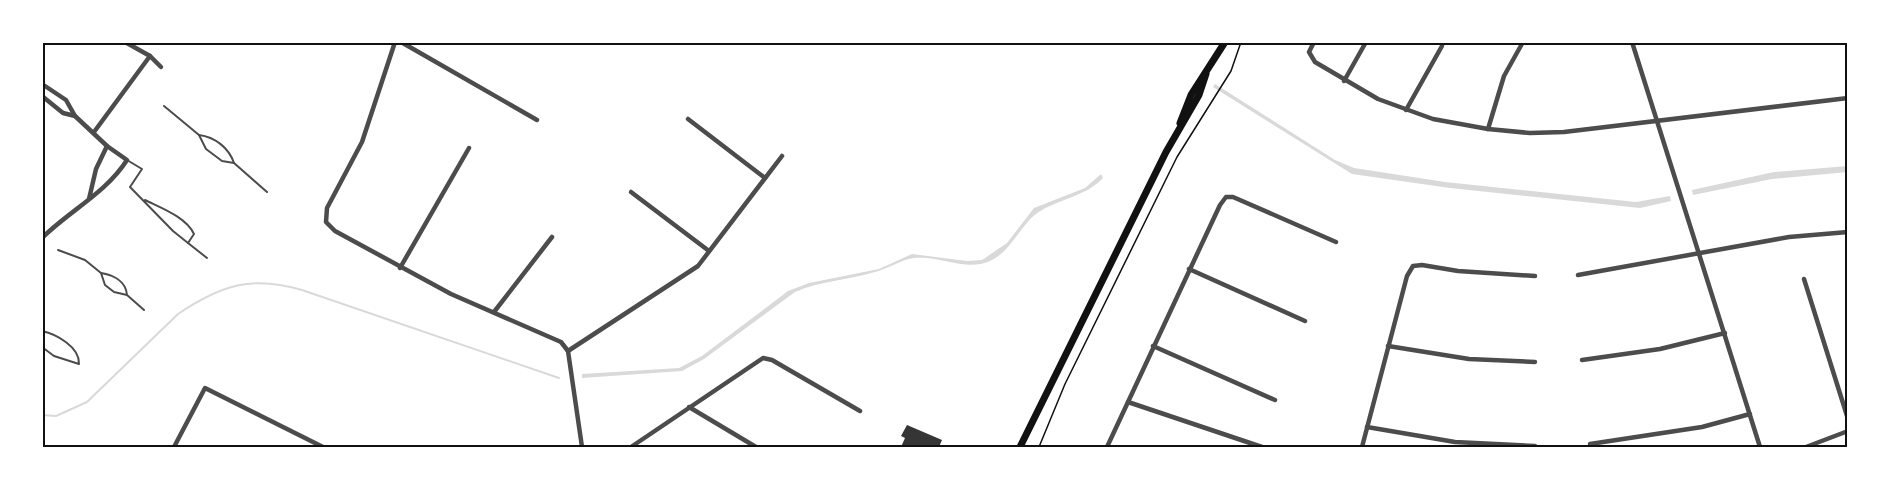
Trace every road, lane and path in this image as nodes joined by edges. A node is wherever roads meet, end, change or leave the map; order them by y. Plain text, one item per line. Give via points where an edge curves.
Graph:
1 (125, 42) edge
2 (134, 42) edge
3 (395, 42) edge
4 (401, 42) edge
5 (1225, 42) edge
6 (1241, 42) edge
7 (1314, 42) edge
8 (1366, 42) edge
9 (1522, 42) edge
10 (1632, 42) edge
11 (1442, 46) dead end
12 (139, 49) junction
13 (150, 56) junction
14 (161, 67) dead end
15 (1344, 81) junction
16 (43, 85) edge
17 (42, 96) edge
18 (1848, 98) edge
19 (164, 106) dead end
20 (1406, 110) junction
21 (75, 116) junction
22 (688, 119) dead end
23 (537, 120) dead end
24 (1657, 121) junction
25 (1488, 129) junction
26 (94, 132) junction
27 (199, 135) junction
28 (106, 146) junction
29 (469, 148) dead end
30 (783, 156) dead end
31 (127, 160) junction
32 (234, 163) junction
33 (765, 178) junction
34 (267, 192) dead end
35 (631, 192) dead end
36 (89, 199) junction
37 (145, 200) junction
38 (1848, 232) edge
39 (552, 237) dead end
40 (42, 238) edge
41 (1336, 242) dead end
42 (188, 243) junction
43 (58, 250) dead end
44 (709, 251) junction
45 (1700, 254) junction
46 (207, 258) dead end
47 (400, 268) junction
48 (1189, 269) junction
49 (101, 273) junction
50 (1578, 274) dead end
51 (1535, 276) dead end
52 (1804, 279) dead end
53 (127, 296) junction
54 (144, 310) dead end
55 (494, 312) junction
56 (1305, 321) dead end
57 (42, 331) edge
58 (1725, 333) junction
59 (1153, 346) junction
60 (1388, 346) junction
61 (42, 347) edge
62 (568, 351) junction
63 (1582, 360) dead end
64 (1535, 362) dead end
65 (1275, 400) dead end
66 (1128, 402) junction
67 (689, 407) junction
68 (860, 411) dead end
69 (1750, 414) junction
70 (1848, 419) edge
71 (1367, 427) junction
72 (1848, 431) edge
73 (1590, 444) dead end
74 (1535, 446) edge
75 (174, 447) edge
76 (323, 447) edge
77 (582, 447) edge
78 (631, 447) edge
79 (756, 447) edge
80 (1020, 447) edge
81 (1039, 447) edge
82 (1107, 447) edge
83 (1262, 447) edge
84 (1362, 447) edge
85 (1760, 447) edge
86 (1806, 447) edge

1 - 12 street
2 - 12 street
3 - 47 street via 358,151 325,217 327,225 335,231
4 - 23 street
5 - 80 main road via 1187,102
6 - 81 path via 1224,84 1177,157 1065,384
7 - 15 street via 1309,52 1315,62
8 - 15 street
9 - 25 street via 1504,76
10 - 24 street
11 - 20 street
12 - 13 street
13 - 14 street
13 - 26 street
15 - 20 street
16 - 21 street via 66,100
17 - 21 street via 63,113
18 - 24 street
19 - 27 lane
20 - 25 street
21 - 26 street
22 - 33 street
24 - 25 street via 1564,132
24 - 45 street
26 - 28 street
27 - 32 lane via 227,150
27 - 32 lane via 206,149
28 - 31 street
28 - 36 street
29 - 47 street
30 - 33 street
31 - 36 street via 112,180
31 - 37 lane via 142,169 130,187
32 - 34 lane
33 - 44 street
35 - 44 street
36 - 40 street
37 - 42 lane
37 - 42 lane via 191,228 194,234
38 - 45 street via 1789,237
39 - 55 street
41 - 48 street via 1226,197
42 - 46 lane
43 - 49 lane via 80,257
44 - 62 street via 698,266
45 - 50 street
45 - 58 street
47 - 55 street
48 - 56 street
48 - 59 street
49 - 53 lane via 105,285
49 - 53 lane via 119,280
51 - 60 street via 1413,266
52 - 70 street
53 - 54 lane
55 - 62 street via 557,339
57 - 61 lane via 55,334 77,352 79,363 54,356
58 - 63 street via 1660,349
58 - 69 street
59 - 65 street
59 - 66 street
60 - 64 street via 1469,359
60 - 71 street
62 - 77 street
66 - 82 street
66 - 83 street
67 - 68 street via 766,358
67 - 78 street
67 - 79 street
69 - 73 street via 1702,427
69 - 85 street
71 - 74 street via 1455,442
71 - 84 street
72 - 86 street
75 - 76 street via 205,388

